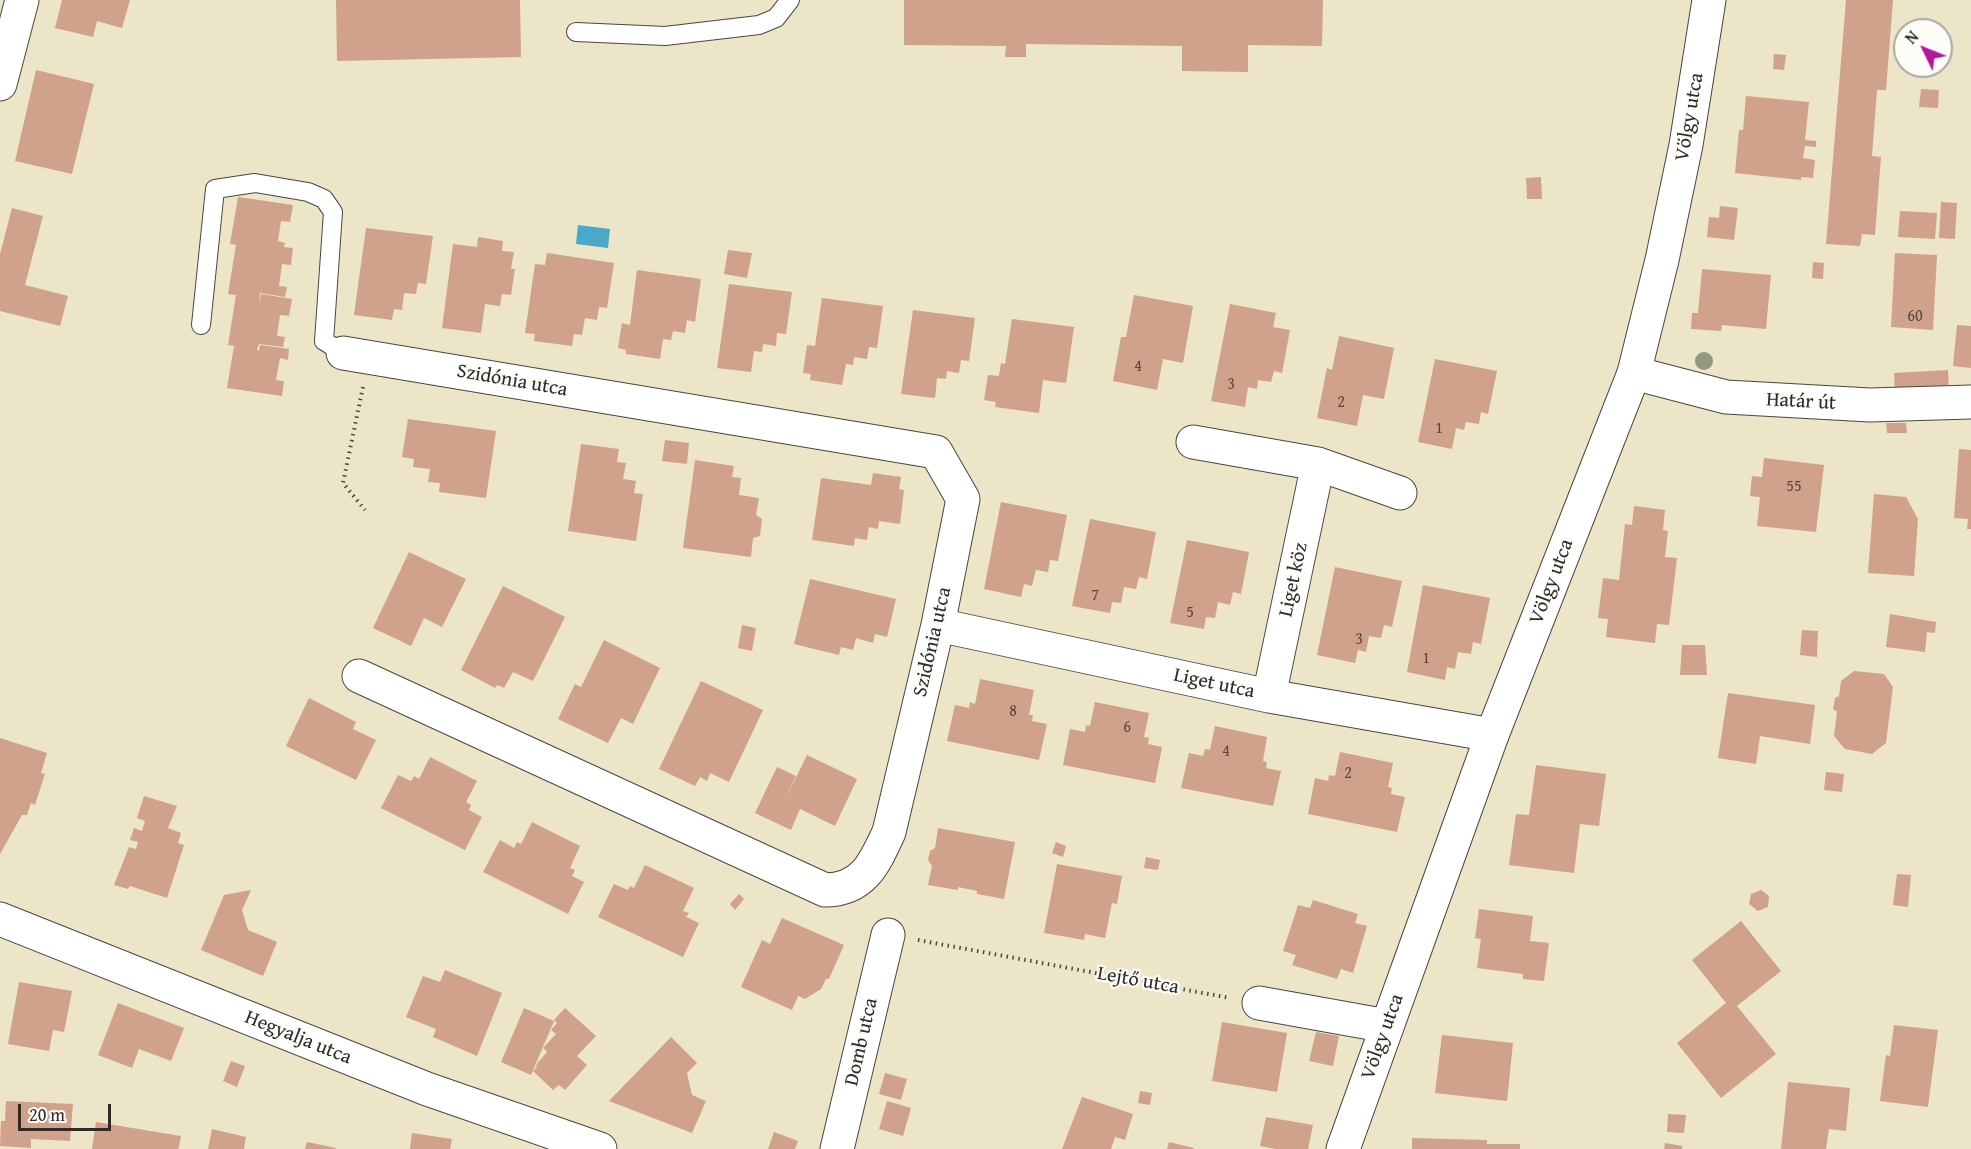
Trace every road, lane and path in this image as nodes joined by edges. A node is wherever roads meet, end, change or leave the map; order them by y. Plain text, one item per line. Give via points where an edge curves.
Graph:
1 (22, 0) edge
2 (790, 0) edge
3 (1709, 0) edge
4 (576, 32) dead end
5 (0, 84) edge
6 (201, 325) dead end
7 (356, 355) junction
8 (1634, 373) junction
9 (1971, 402) edge
10 (1193, 442) dead end
11 (1318, 464) junction
12 (1400, 492) dead end
13 (365, 510) dead end
14 (938, 625) junction
15 (359, 676) dead end
16 (1269, 696) junction
17 (1492, 735) junction
18 (0, 919) edge
19 (888, 935) joint
20 (1259, 1003) joint
21 (1387, 1026) junction
22 (600, 1149) edge
23 (837, 1149) edge
24 (1343, 1149) edge

1 - 5 street
2 - 4 lane via 776,18 759,25 665,36
3 - 8 street, Völgy utca via 1686,145
6 - 7 lane via 215,189 255,183 308,192 324,200 333,212 324,341
7 - 13 path via 343,483
7 - 14 street, Szidónia utca via 936,452 963,499
8 - 9 street, Határ út via 1726,397 1870,405
8 - 17 street, Völgy utca
10 - 11 street
11 - 12 street
11 - 16 street, Liget köz
14 - 15 street, Szidónia utca via 889,832 875,861 857,883 836,890 825,890
14 - 16 street, Liget utca
16 - 17 street, Liget utca
17 - 21 street, Völgy utca
18 - 22 street, Hegyalja utca via 427,1089
19 - 20 path, Lejtő utca
19 - 23 street, Domb utca
20 - 21 street
21 - 24 street, Völgy utca

